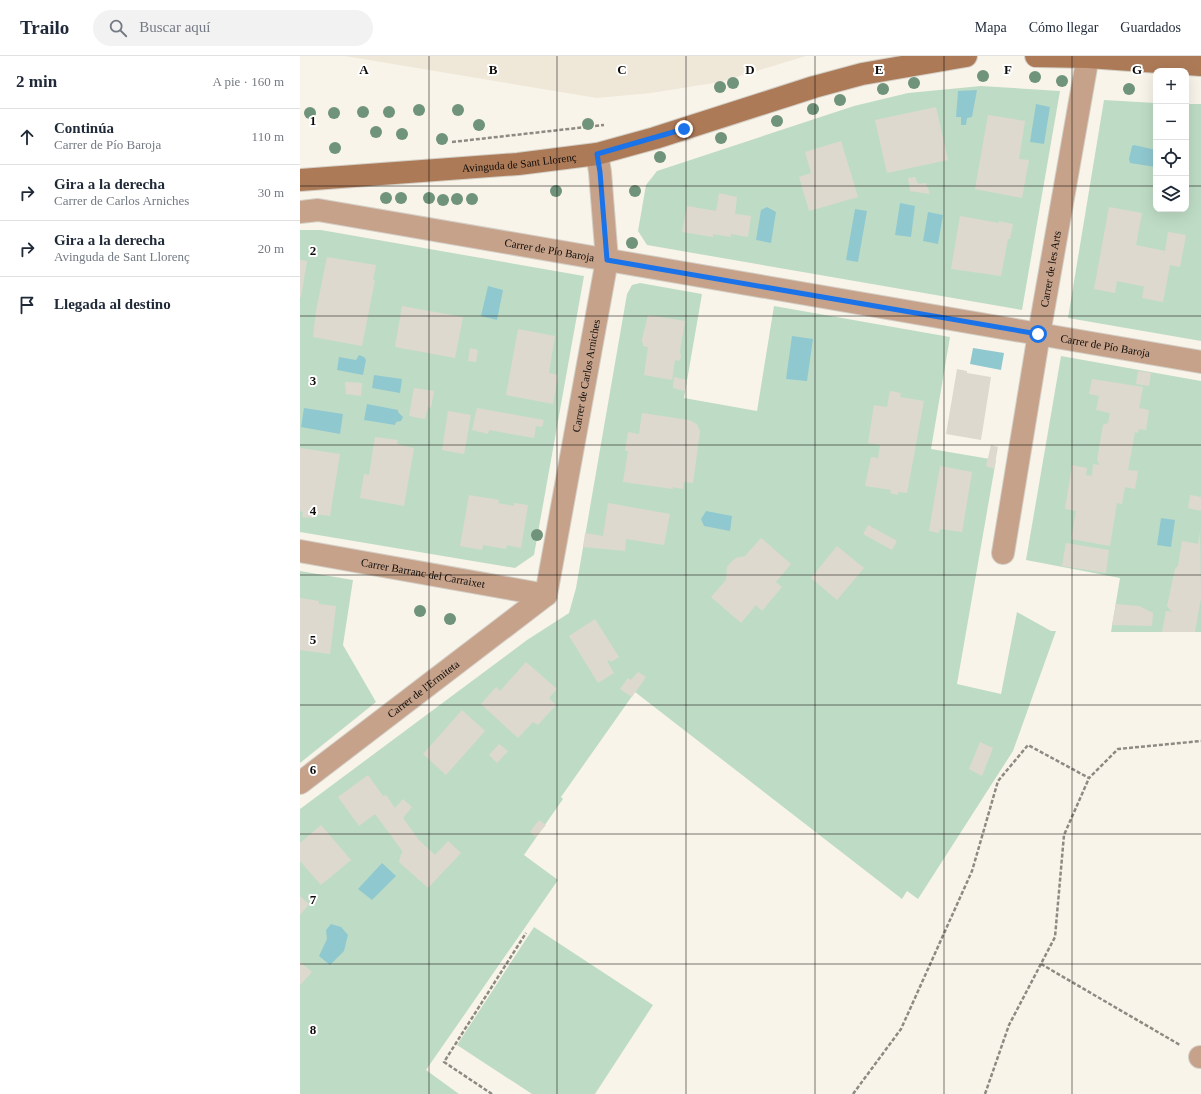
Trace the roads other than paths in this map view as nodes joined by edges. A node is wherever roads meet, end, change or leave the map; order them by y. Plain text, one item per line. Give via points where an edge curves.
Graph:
1 (966, 56) edge
2 (1036, 56) edge
3 (1088, 56) edge
4 (1201, 65) edge
5 (597, 154) junction
6 (300, 180) edge
7 (300, 212) edge
8 (607, 260) junction
9 (1038, 334) junction
10 (1201, 362) edge
11 (300, 551) edge
12 (1003, 553) dead end
13 (546, 596) junction
14 (300, 783) edge

1 - 5 street, Avinguda de Sant Llorenç via 862,74
2 - 3 street
3 - 4 street
3 - 9 street, Carrer de les Arts
5 - 6 street, Avinguda de Sant Llorenç via 518,164
5 - 8 street, Carrer de Carlos Arniches
7 - 8 street, Carrer de Pío Baroja via 318,210
8 - 9 street, Carrer de Pío Baroja
8 - 13 street, Carrer de Carlos Arniches
9 - 10 street, Carrer de Pío Baroja
9 - 12 street, Carrer de les Arts
11 - 13 street, Carrer Barranc del Carraixet
13 - 14 street, Carrer de l'Ermiteta

